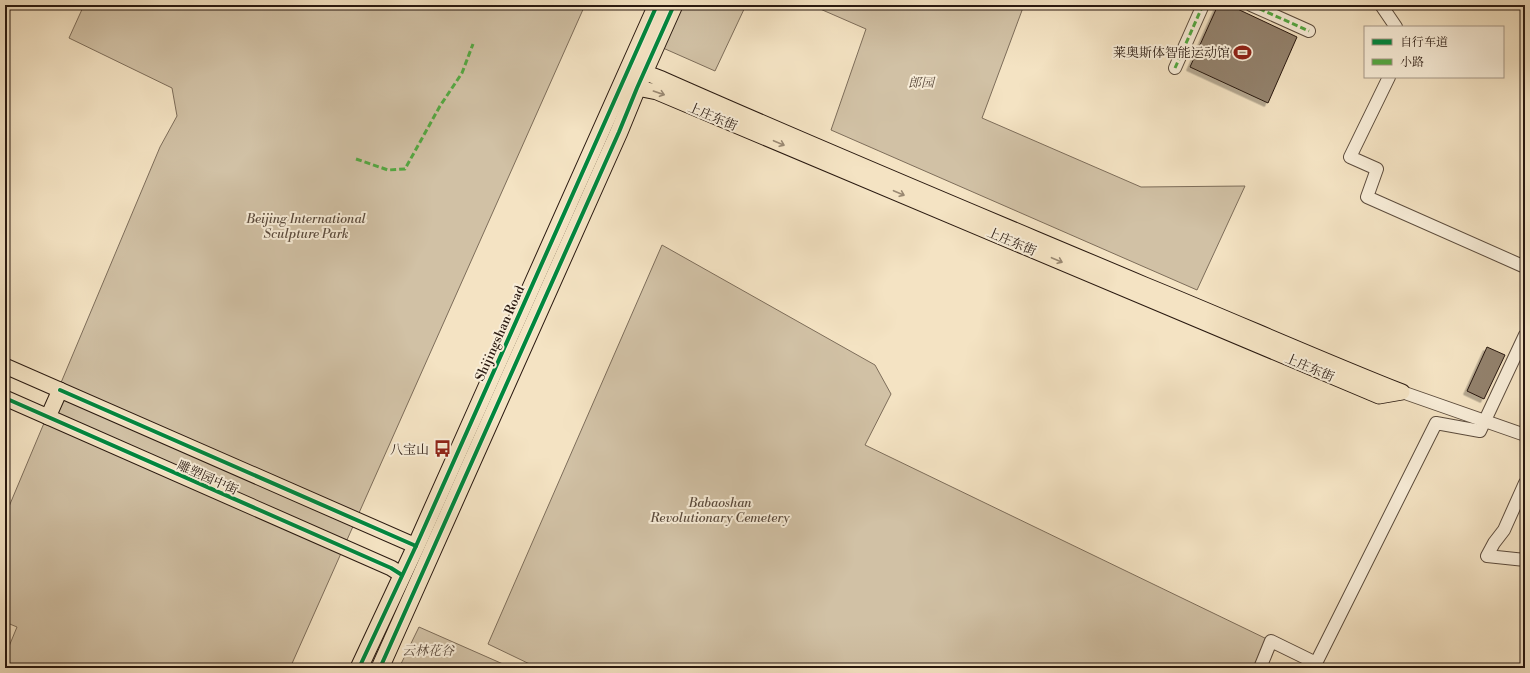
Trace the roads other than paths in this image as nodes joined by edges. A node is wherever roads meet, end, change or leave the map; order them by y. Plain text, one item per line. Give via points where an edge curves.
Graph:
1 (657, 5) edge
2 (674, 5) edge
3 (1203, 5) edge
4 (1251, 5) edge
5 (1381, 5) edge
6 (1395, 26) edge
7 (1309, 31) dead end
8 (1175, 68) dead end
9 (633, 77) junction
10 (1389, 78) edge
11 (1525, 267) edge
12 (1525, 335) edge
13 (5, 366) edge
14 (60, 390) junction
15 (1402, 392) joint
16 (5, 398) edge
17 (48, 417) junction
18 (1525, 435) edge
19 (1525, 483) edge
20 (416, 546) junction
21 (1525, 560) edge
22 (402, 575) junction
23 (359, 668) edge
24 (380, 668) edge
25 (1260, 668) edge

1 - 9 highway, Shijingshan Road
2 - 9 highway, Shijingshan Road
3 - 8 street
4 - 7 street
5 - 6 street
9 - 15 main road, 上庄东街 via 657,92 1379,396
9 - 20 highway, Shijingshan Road
9 - 24 highway, Shijingshan Road via 619,132
10 - 11 street via 1350,157 1377,169 1367,197
12 - 25 street via 1480,431 1436,423 1316,663 1271,641
13 - 14 main road, 雕塑园中街
14 - 17 main road
14 - 20 main road, 雕塑园中街
15 - 18 street, 上庄东街
16 - 17 main road, 雕塑园中街
17 - 22 main road, 雕塑园中街
19 - 21 street via 1504,530 1487,556
20 - 22 highway, Shijingshan Road
22 - 23 highway, Shijingshan Road

